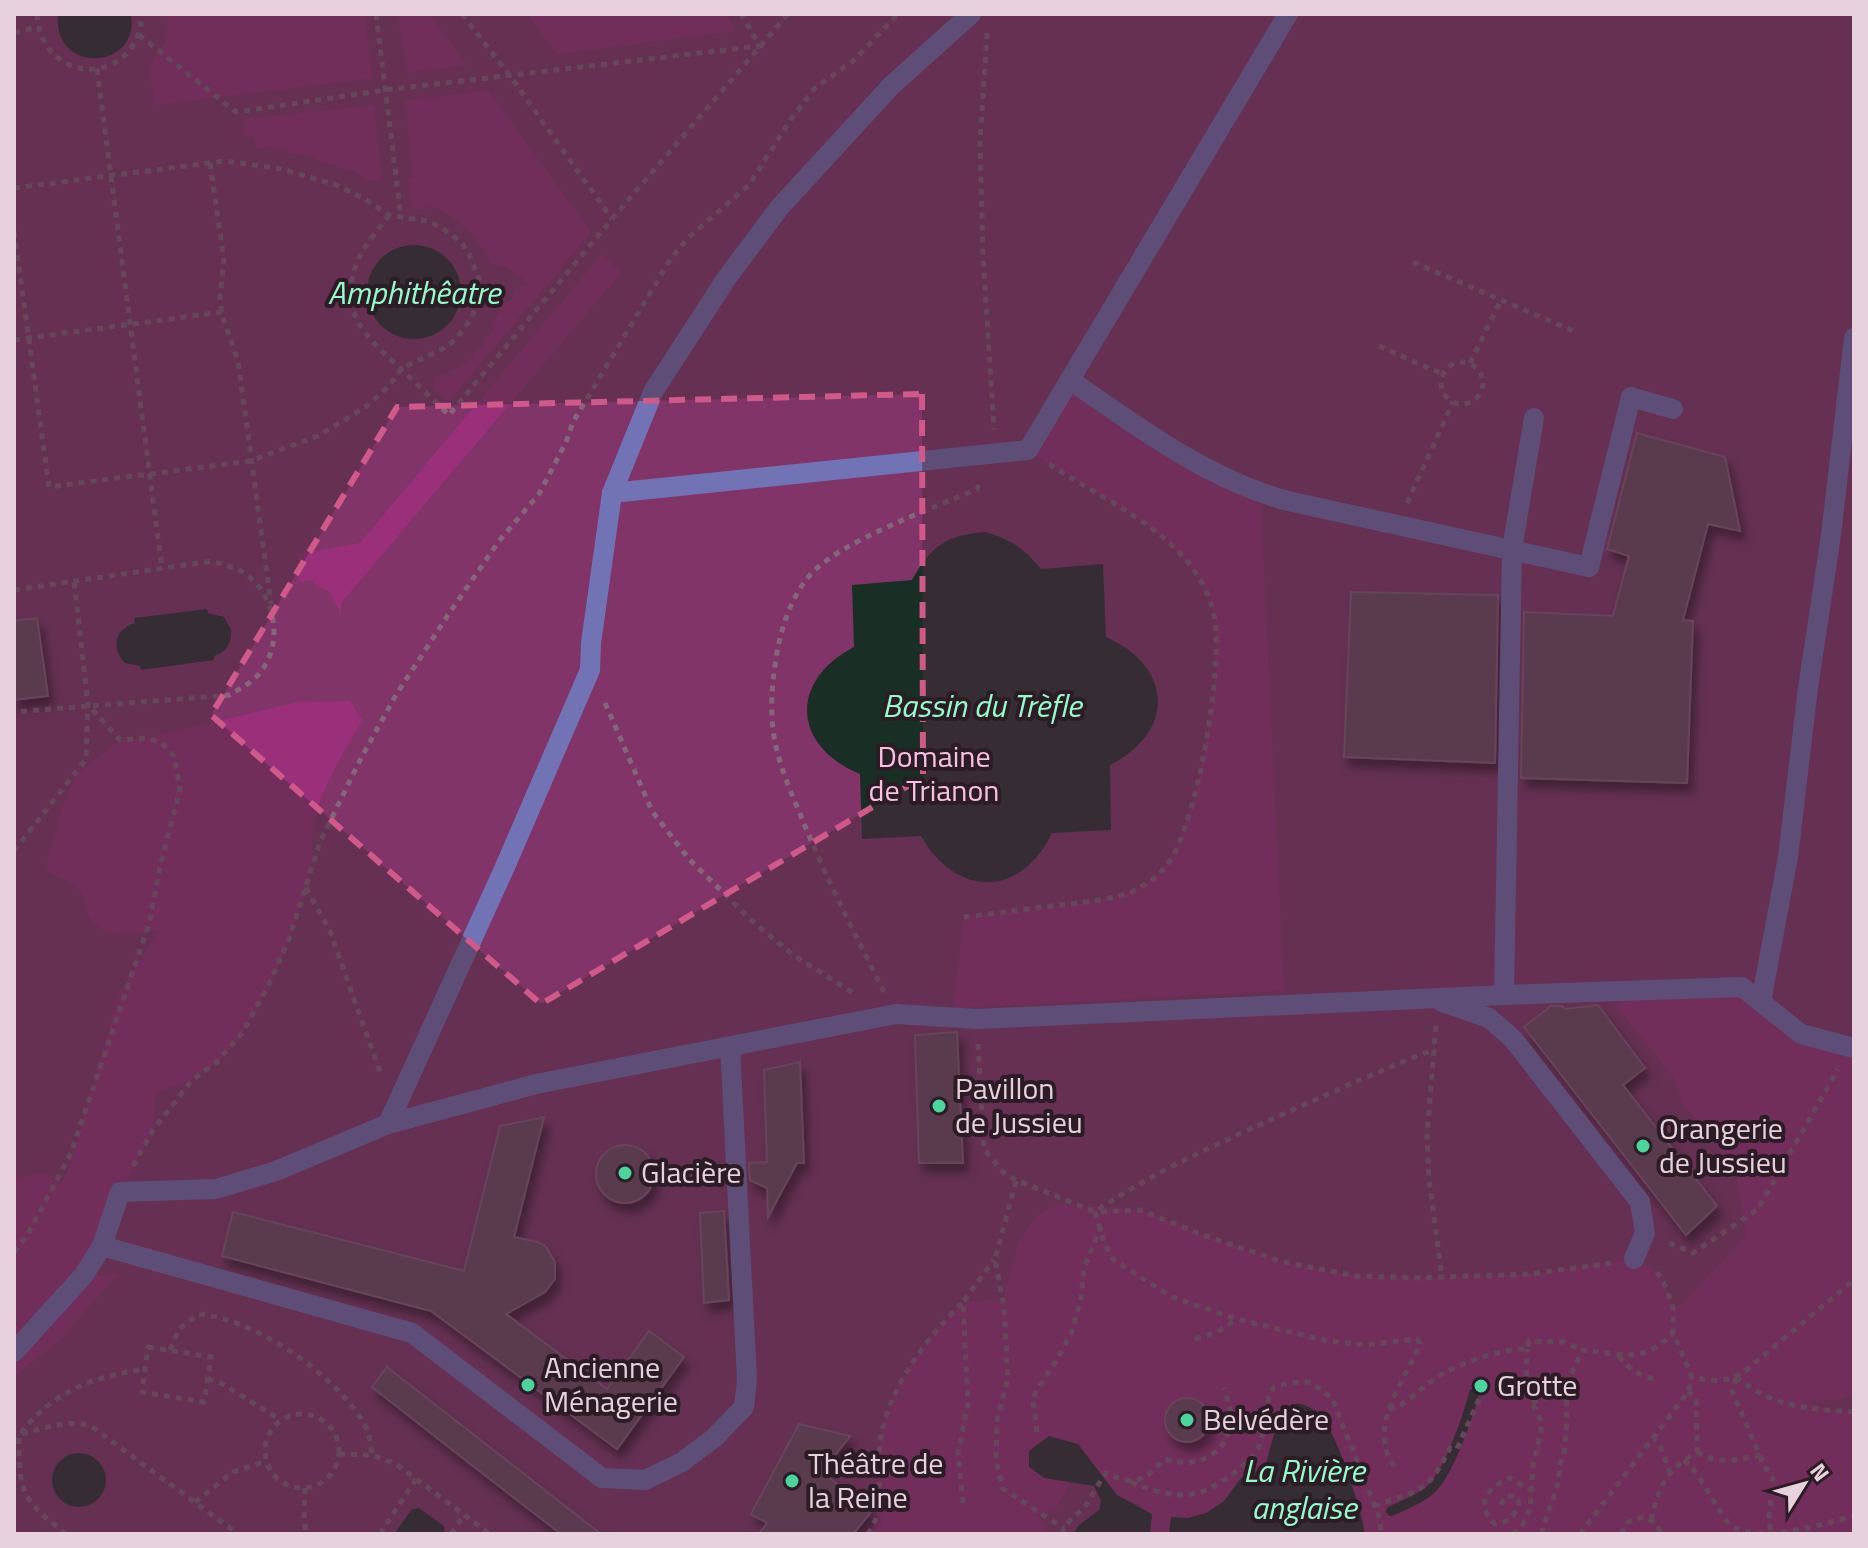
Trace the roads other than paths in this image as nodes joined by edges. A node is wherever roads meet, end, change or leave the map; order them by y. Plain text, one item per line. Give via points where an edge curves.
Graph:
1 (971, 14) edge
2 (1288, 14) edge
3 (1854, 338) edge
4 (1070, 380) junction
5 (1673, 409) dead end
6 (1534, 418) dead end
7 (612, 493) junction
8 (1512, 549) junction
9 (1504, 995) junction
10 (1430, 998) junction
11 (1761, 1002) junction
12 (730, 1046) junction
13 (1851, 1047) edge
14 (388, 1124) junction
15 (102, 1246) junction
16 (1634, 1259) road end
17 (14, 1352) edge

1 - 7 lane via 891,86 779,208 653,392
2 - 4 lane
3 - 11 lane via 1788,857
4 - 7 lane via 1028,450
4 - 8 lane via 1235,484 1288,501
5 - 8 lane via 1631,397 1589,567
6 - 8 lane
7 - 14 lane via 590,670
8 - 9 lane
9 - 10 lane
9 - 11 lane via 1742,987
10 - 12 lane via 977,1019 896,1014
10 - 16 lane via 1489,1018 1513,1039 1640,1202 1645,1233
11 - 13 lane via 1801,1034
12 - 14 lane via 536,1084
12 - 15 lane via 747,1380 744,1407 682,1462 645,1480 602,1478 412,1333
14 - 15 lane via 276,1171 216,1189 120,1192
15 - 17 lane via 83,1276

